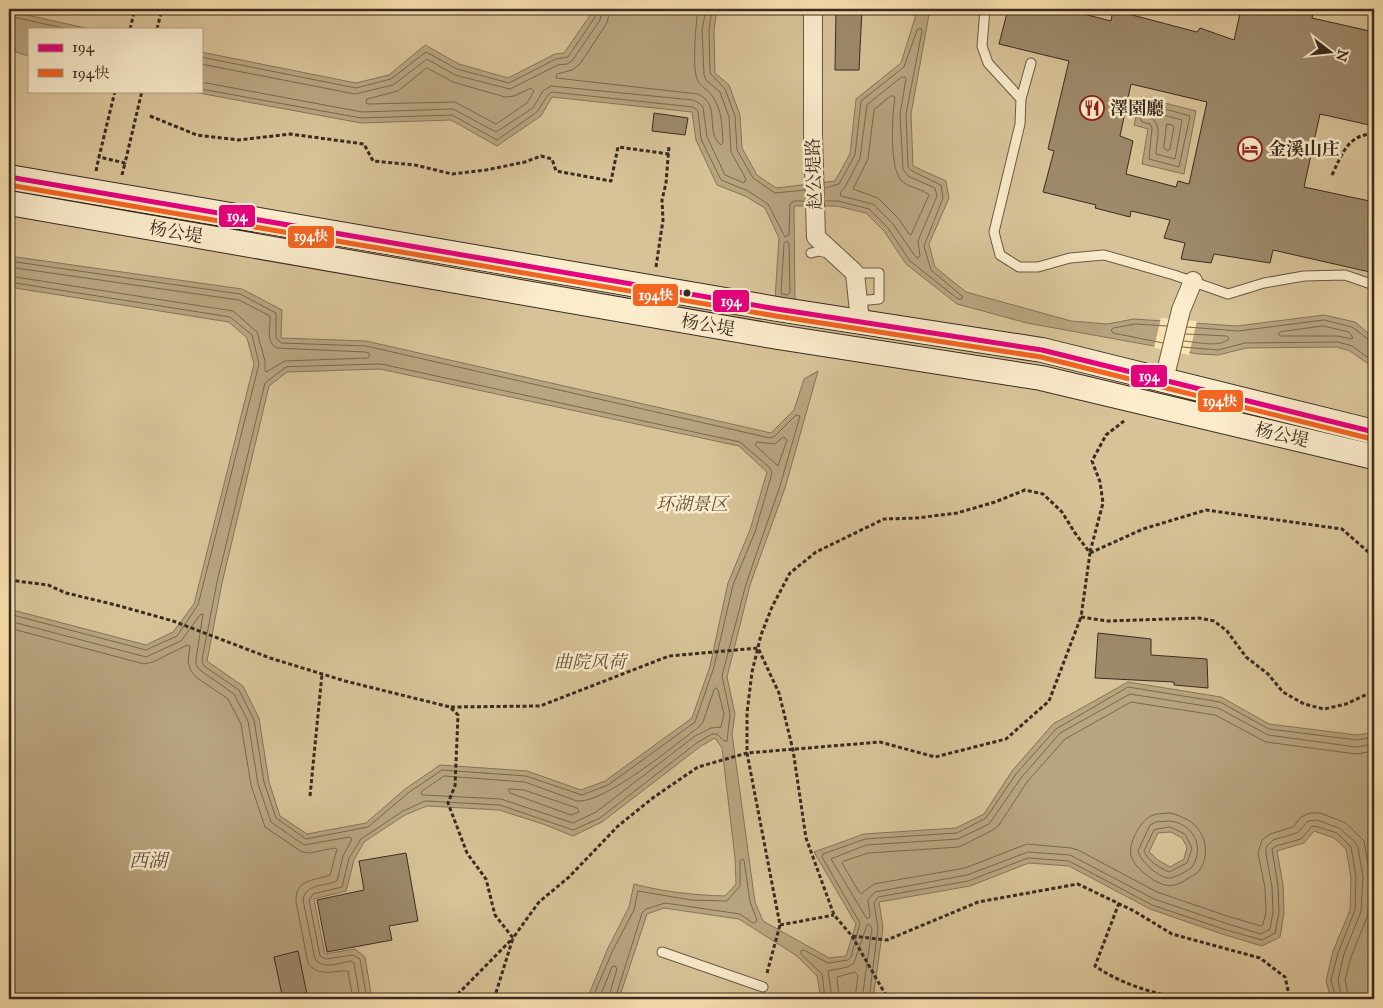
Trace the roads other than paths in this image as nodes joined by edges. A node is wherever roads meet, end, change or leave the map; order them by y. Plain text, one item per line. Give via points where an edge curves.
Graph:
1 (814, 9) edge
2 (985, 9) edge
3 (1030, 63) dead end
4 (1021, 99) junction
5 (9, 178) edge
6 (9, 203) edge
7 (810, 253) dead end
8 (836, 255) junction
9 (855, 273) junction
10 (1193, 281) junction
11 (1374, 285) edge
12 (858, 312) junction
13 (1164, 380) junction
14 (1374, 432) edge
15 (1374, 457) edge
16 (662, 952) dead end
17 (763, 986) road end

1 - 8 street, 赵公堤路 via 816,237
2 - 4 lane via 982,46 988,63
3 - 4 lane
4 - 10 lane via 1020,124 994,232 1000,255 1019,266 1038,267 1070,258 1104,255
5 - 12 main road, 杨公堤 via 653,288
6 - 15 main road, 杨公堤 via 778,337 1041,378
7 - 8 lane via 819,251
8 - 9 street, 赵公堤路
9 - 12 street
9 - 12 lane via 879,273 878,299
10 - 11 lane via 1228,294 1304,276 1345,275
10 - 13 street via 1181,310
12 - 13 main road, 杨公堤 via 1042,350
13 - 14 main road, 杨公堤
16 - 17 lane

